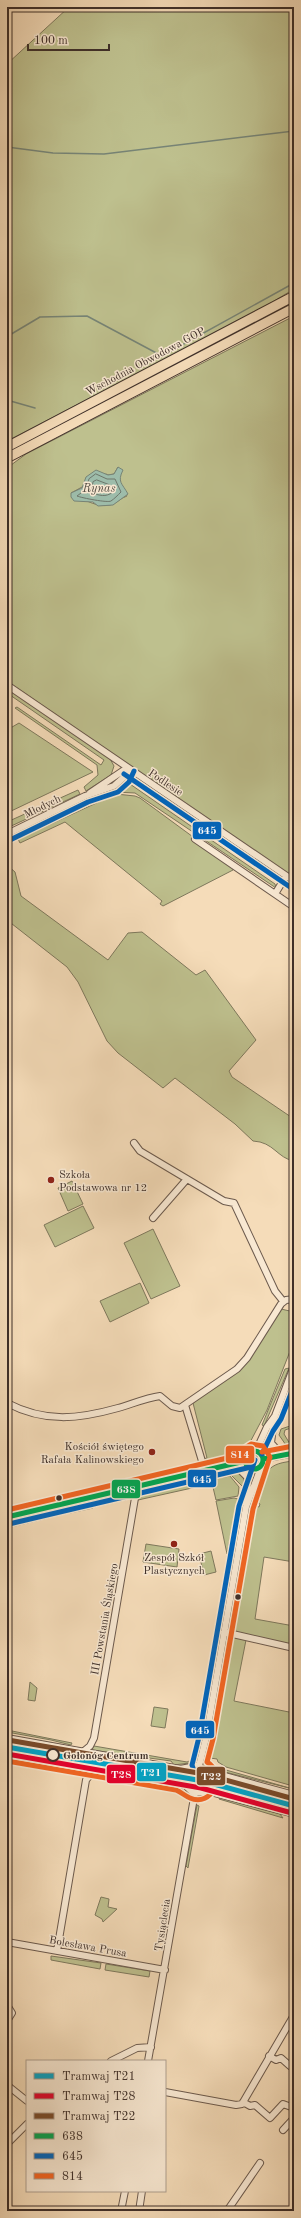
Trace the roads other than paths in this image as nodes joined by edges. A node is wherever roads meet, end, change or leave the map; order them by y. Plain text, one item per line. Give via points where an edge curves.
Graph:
1 (294, 290) edge
2 (294, 296) edge
3 (291, 310) edge
4 (263, 312) junction
5 (7, 447) edge
6 (8, 458) edge
7 (7, 685) edge
8 (128, 768) junction
9 (7, 834) edge
10 (195, 839) dead end
11 (286, 876) junction
12 (294, 881) edge
13 (275, 894) junction
14 (294, 907) edge
15 (134, 1143) dead end
16 (187, 1179) junction
17 (153, 1218) dead end
18 (294, 1299) edge
19 (283, 1301) junction
20 (294, 1366) edge
21 (7, 1403) edge
22 (185, 1405) junction
23 (275, 1416) junction
24 (256, 1451) junction
25 (294, 1453) edge
26 (282, 1455) junction
27 (263, 1458) junction
28 (245, 1461) junction
29 (227, 1465) junction
30 (249, 1468) junction
31 (260, 1468) junction
32 (205, 1471) junction
33 (248, 1478) junction
34 (134, 1488) junction
35 (246, 1507) junction
36 (7, 1518) edge
37 (224, 1632) junction
38 (294, 1648) edge
39 (7, 1738) edge
40 (84, 1751) junction
41 (7, 1754) edge
42 (199, 1766) junction
43 (187, 1768) junction
44 (104, 1770) junction
45 (208, 1771) junction
46 (184, 1785) junction
47 (195, 1792) junction
48 (204, 1792) junction
49 (294, 1795) edge
50 (294, 1814) edge
51 (7, 1942) edge
52 (57, 1951) junction
53 (165, 1970) junction
54 (7, 2006) edge
55 (293, 2020) edge
56 (7, 2021) edge
57 (151, 2047) junction
58 (273, 2050) junction
59 (269, 2056) junction
60 (281, 2058) junction
61 (113, 2060) edge
62 (148, 2060) edge
63 (290, 2066) dead end
64 (7, 2085) edge
65 (166, 2092) edge
66 (247, 2096) junction
67 (26, 2100) edge
68 (243, 2102) junction
69 (255, 2105) junction
70 (294, 2108) edge
71 (294, 2118) edge
72 (26, 2125) edge
73 (283, 2130) dead end
74 (7, 2144) edge
75 (260, 2163) dead end
76 (125, 2192) edge
77 (142, 2192) edge
78 (121, 2211) edge
79 (138, 2211) edge
80 (227, 2211) edge

1 - 4 highway
2 - 4 highway, Wschodnia Obwodowa GOP
3 - 6 highway, Wschodnia Obwodowa GOP
4 - 5 highway, Wschodnia Obwodowa GOP
7 - 8 street, Podlesie
8 - 9 street, Młodych via 119,783 85,796
8 - 11 street, Podlesie
10 - 13 street
11 - 12 street, Podlesie
11 - 13 street
13 - 14 street
15 - 16 street via 140,1151
16 - 17 street
16 - 19 street via 224,1201 234,1203 275,1291
18 - 19 street
19 - 22 street via 243,1363 234,1372
20 - 23 street
21 - 22 street via 39,1414 68,1418 97,1414 158,1396 175,1408
22 - 32 street
23 - 24 street
23 - 26 street via 271,1443
24 - 27 street
24 - 28 street via 247,1455
25 - 26 street
26 - 27 street
27 - 31 street
28 - 29 street
28 - 30 street
29 - 32 street
29 - 33 street via 240,1470
30 - 31 street
30 - 33 street
31 - 35 street
32 - 34 street
33 - 35 street
34 - 36 street
34 - 40 street, III Powstania Śląskiego via 135,1498 94,1738
35 - 37 street
37 - 38 street
37 - 42 street
39 - 40 street
40 - 43 street via 180,1769
41 - 44 street
42 - 43 street
42 - 45 street
43 - 46 street
44 - 46 street
44 - 52 street via 91,1774 86,1780
45 - 48 street via 210,1780
45 - 49 street
46 - 47 street
47 - 48 street
47 - 53 street, Tysiąclecia
48 - 50 street
51 - 52 street, Bolesława Prusa
52 - 53 street, Bolesława Prusa
53 - 57 street, Tysiąclecia
54 - 56 street via 12,2013
55 - 58 street
57 - 61 street via 137,2048
57 - 62 street, Tysiąclecia
58 - 59 street
58 - 60 street via 279,2053
59 - 60 street via 276,2060
59 - 66 street
60 - 63 street
64 - 67 street
65 - 68 street via 236,2105
66 - 68 street
66 - 69 street via 254,2100
68 - 69 street via 250,2106
69 - 70 street via 270,2118 283,2104
71 - 73 street
72 - 74 street
75 - 80 street
76 - 78 street
77 - 79 street

